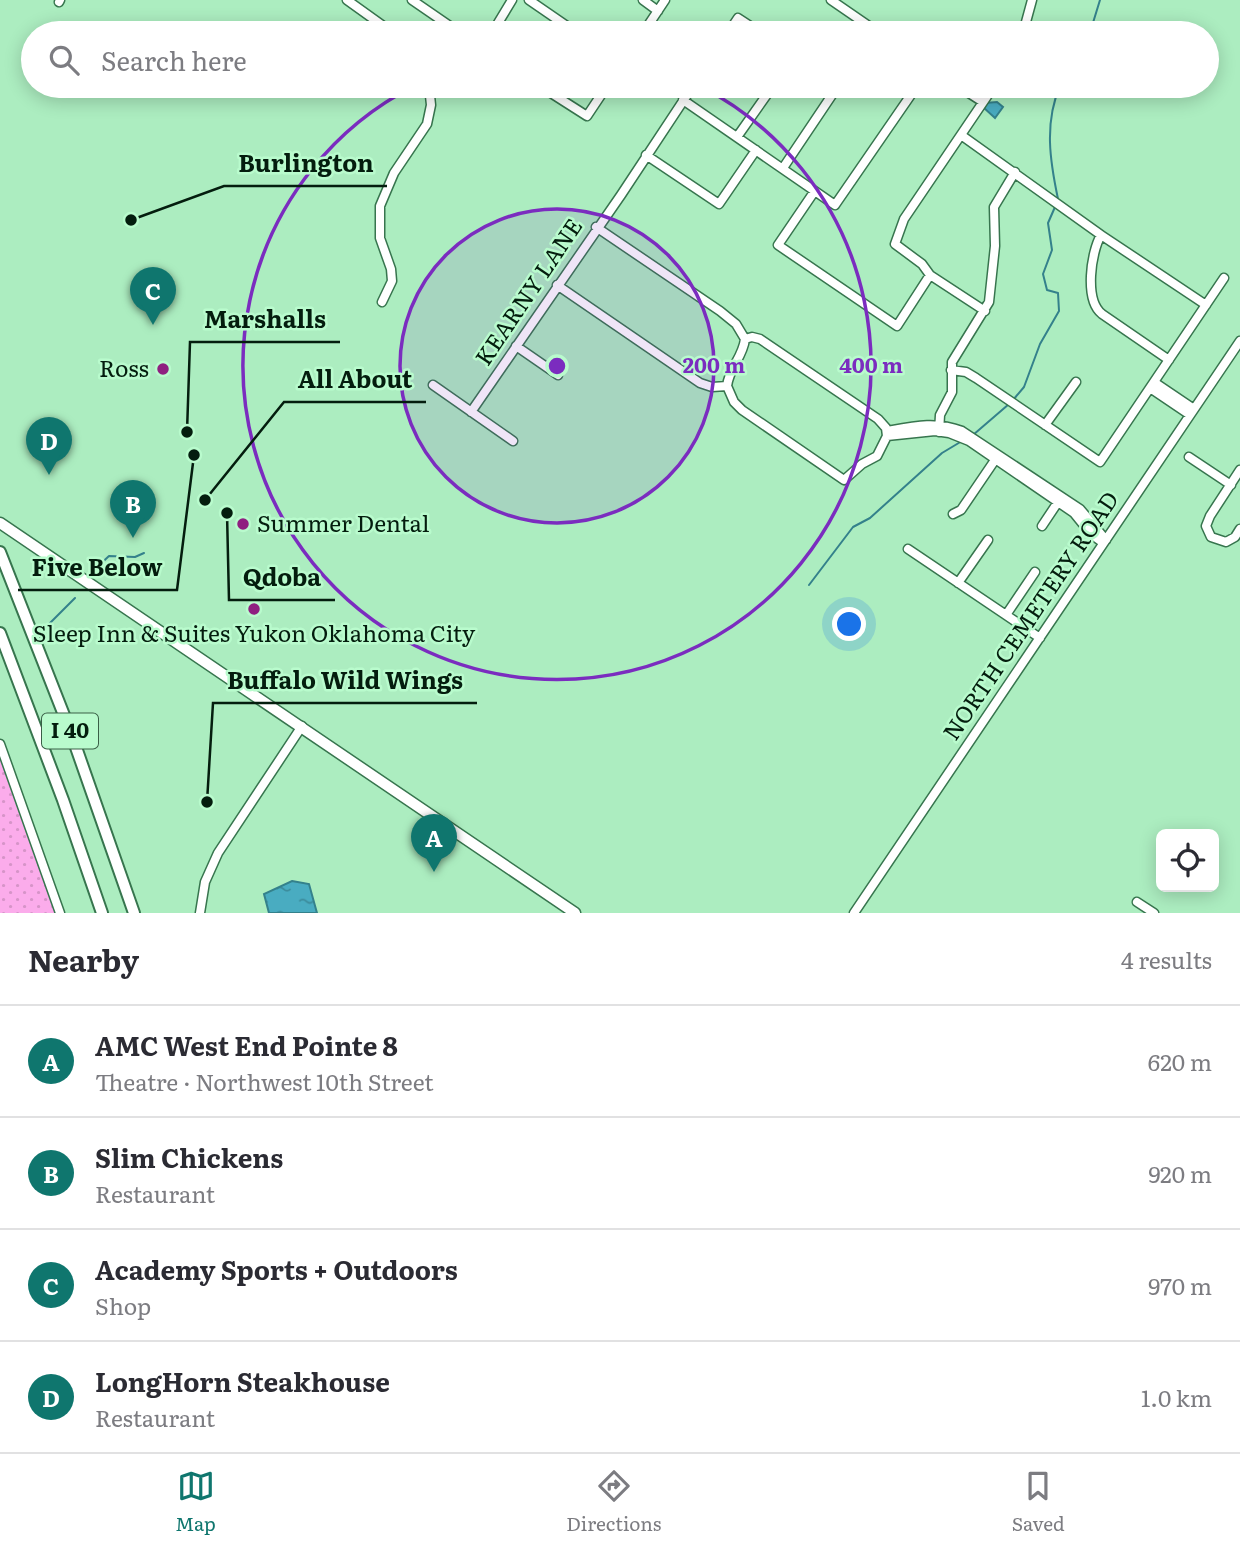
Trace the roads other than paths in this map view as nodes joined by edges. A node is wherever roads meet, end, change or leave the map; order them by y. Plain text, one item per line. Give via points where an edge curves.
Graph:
1 (347, 0) edge
2 (412, 0) edge
3 (512, 0) edge
4 (528, 0) edge
5 (643, 0) edge
6 (666, 0) edge
7 (831, 0) edge
8 (1032, 0) edge
9 (658, 11) junction
10 (376, 21) edge
11 (443, 21) edge
12 (499, 21) edge
13 (559, 21) edge
14 (651, 21) edge
15 (861, 21) edge
16 (1026, 21) edge
17 (430, 98) edge
18 (559, 98) edge
19 (599, 98) edge
20 (765, 98) edge
21 (830, 98) edge
22 (909, 98) edge
23 (977, 98) edge
24 (986, 98) edge
25 (683, 100) joint
26 (983, 102) junction
27 (961, 135) junction
28 (737, 137) junction
29 (756, 150) junction
30 (646, 155) junction
31 (783, 168) junction
32 (1015, 172) junction
33 (814, 192) junction
34 (596, 227) junction
35 (1101, 235) junction
36 (930, 275) junction
37 (1224, 278) dead end
38 (557, 285) junction
39 (382, 302) dead end
40 (1206, 304) junction
41 (985, 311) junction
42 (745, 339) junction
43 (1240, 341) edge
44 (516, 346) junction
45 (1169, 360) junction
46 (951, 370) junction
47 (558, 375) dead end
48 (1076, 382) dead end
49 (433, 385) dead end
50 (1152, 385) junction
51 (727, 386) junction
52 (471, 412) junction
53 (1192, 412) junction
54 (1045, 425) junction
55 (939, 428) junction
56 (887, 434) junction
57 (513, 441) dead end
58 (997, 457) junction
59 (1189, 457) dead end
60 (1240, 470) edge
61 (1231, 485) junction
62 (1060, 499) junction
63 (953, 514) dead end
64 (3, 524) edge
65 (1042, 526) dead end
66 (1240, 529) edge
67 (988, 540) dead end
68 (1105, 542) junction
69 (908, 549) dead end
70 (0, 552) edge
71 (1035, 572) dead end
72 (958, 583) junction
73 (1006, 615) junction
74 (0, 633) edge
75 (1040, 638) junction
76 (302, 726) junction
77 (0, 744) edge
78 (1137, 902) dead end
79 (560, 909) edge
80 (60, 913) edge
81 (102, 913) edge
82 (134, 913) edge
83 (200, 913) edge
84 (575, 913) edge
85 (854, 913) edge
86 (1154, 913) edge

1 - 10 street
2 - 11 street
3 - 12 street
4 - 13 street
5 - 9 street
6 - 9 street
7 - 15 street
8 - 16 street
9 - 14 street
17 - 39 street via 426,124 394,173 380,206 380,238 392,282
18 - 19 street via 587,116
20 - 28 street
21 - 31 street
22 - 33 street via 835,205
23 - 26 street
24 - 26 street
25 - 28 street
25 - 30 street, KEARNY LANE
26 - 27 street
27 - 32 street
27 - 36 street via 904,219 895,244
28 - 29 street
29 - 30 street via 719,204
29 - 31 street
30 - 34 street, KEARNY LANE
31 - 33 street
32 - 35 street
32 - 41 street via 994,207 992,295
33 - 36 street via 778,245 897,326
34 - 38 street, KEARNY LANE
34 - 42 street via 720,311
35 - 40 street
35 - 45 street via 1094,248 1094,305
36 - 41 street
37 - 40 street
38 - 44 street, KEARNY LANE
38 - 51 street via 700,383
40 - 45 street
41 - 46 street
42 - 51 street
42 - 56 street via 760,339 878,419
43 - 53 street, NORTH CEMETERY ROAD
44 - 47 street
44 - 52 street, KEARNY LANE
45 - 50 street
46 - 54 street via 966,372
46 - 55 street via 951,392
48 - 54 street
49 - 52 street
50 - 53 street
50 - 54 street via 1100,462
51 - 56 street via 742,410 844,480 877,456
52 - 57 street
53 - 68 street, NORTH CEMETERY ROAD
55 - 56 street
55 - 58 street
58 - 62 street
58 - 63 street via 961,510
59 - 61 street
60 - 61 street
61 - 66 street via 1207,522 1207,531 1217,540 1229,541
62 - 65 street
62 - 68 street via 1080,509
64 - 76 main road
67 - 72 street
68 - 75 street, NORTH CEMETERY ROAD
69 - 72 street
70 - 82 highway, I 40 via 67,722
71 - 73 street
72 - 73 street
73 - 75 street
74 - 81 highway, I 40
75 - 85 street, NORTH CEMETERY ROAD
76 - 79 main road
76 - 83 street via 213,864
77 - 80 street
78 - 86 street
79 - 84 main road

